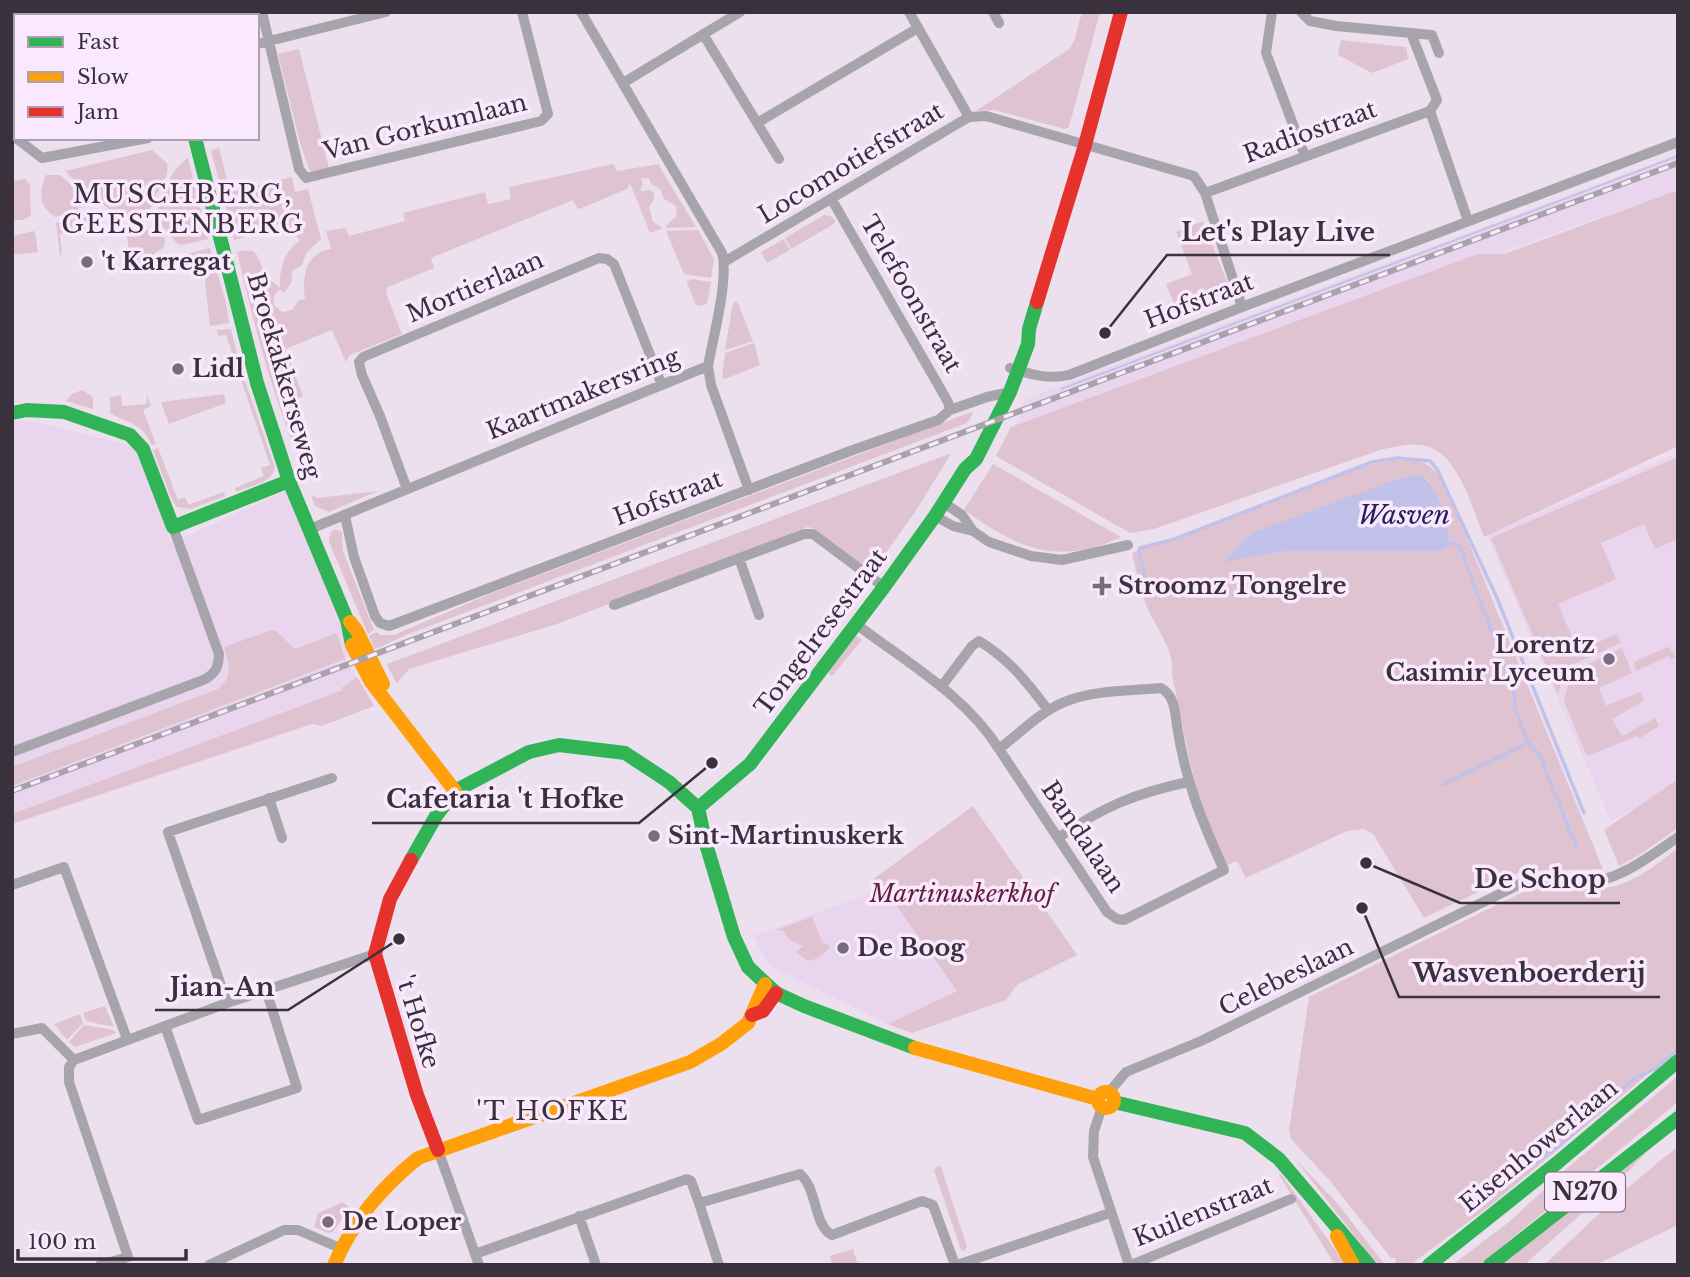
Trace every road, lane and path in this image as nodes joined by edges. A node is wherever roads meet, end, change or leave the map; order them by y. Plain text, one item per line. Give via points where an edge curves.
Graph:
1 (262, 12) edge
2 (386, 12) edge
3 (522, 12) edge
4 (581, 12) edge
5 (740, 12) edge
6 (909, 12) edge
7 (993, 12) edge
8 (1121, 12) edge
9 (1272, 12) edge
10 (1301, 12) edge
11 (999, 23) dead end
12 (918, 28) junction
13 (1411, 33) junction
14 (704, 34) junction
15 (263, 43) edge
16 (1439, 53) dead end
17 (623, 83) junction
18 (1430, 111) junction
19 (969, 117) junction
20 (757, 123) junction
21 (19, 140) edge
22 (137, 140) edge
23 (196, 140) edge
24 (1678, 142) edge
25 (1085, 145) junction
26 (1305, 156) junction
27 (779, 159) dead end
28 (1205, 193) junction
29 (832, 200) junction
30 (1468, 221) junction
31 (724, 262) junction
32 (1242, 307) junction
33 (708, 366) junction
34 (1014, 369) junction
35 (662, 385) junction
36 (1004, 393) junction
37 (950, 410) junction
38 (12, 412) edge
39 (289, 481) junction
40 (407, 489) junction
41 (749, 490) junction
42 (944, 503) junction
43 (345, 516) junction
44 (935, 516) junction
45 (173, 527) junction
46 (310, 529) junction
47 (973, 531) junction
48 (1128, 545) dead end
49 (739, 558) junction
50 (884, 587) junction
51 (614, 606) dead end
52 (759, 615) dead end
53 (856, 624) junction
54 (941, 687) junction
55 (1048, 710) junction
56 (999, 749) junction
57 (12, 752) edge
58 (332, 778) dead end
59 (1188, 782) junction
60 (455, 790) junction
61 (269, 799) junction
62 (698, 808) junction
63 (1678, 837) edge
64 (282, 838) dead end
65 (1059, 838) junction
66 (12, 885) edge
67 (375, 954) junction
68 (771, 989) junction
69 (266, 990) junction
70 (227, 1003) junction
71 (164, 1026) junction
72 (13, 1031) edge
73 (127, 1039) junction
74 (74, 1060) junction
75 (1678, 1061) edge
76 (1106, 1100) junction
77 (1678, 1118) edge
78 (438, 1150) junction
79 (1291, 1199) dead end
80 (699, 1203) junction
81 (1110, 1213) junction
82 (579, 1216) junction
83 (1326, 1216) junction
84 (341, 1248) junction
85 (477, 1259) edge
86 (100, 1265) edge
87 (209, 1265) edge
88 (334, 1265) edge
89 (596, 1265) edge
90 (719, 1265) edge
91 (956, 1265) edge
92 (1130, 1265) edge
93 (1353, 1265) edge
94 (1369, 1265) edge
95 (1429, 1265) edge
96 (1490, 1265) edge

1 - 15 street
2 - 15 street
3 - 15 street, Van Gorkumlaan via 548,114 541,121 306,178 299,169
4 - 17 street
5 - 14 street
6 - 12 street
7 - 11 street
8 - 25 main road, Tongelresestraat
9 - 26 street via 1266,53
10 - 13 street via 1310,21
12 - 19 street
12 - 20 street
13 - 16 street via 1432,35
13 - 18 street via 1437,100
14 - 17 street
14 - 20 street
17 - 31 street
18 - 26 street, Radiostraat
18 - 30 street
19 - 25 street, Locomotiefstraat via 986,116
19 - 29 street, Locomotiefstraat
20 - 27 street
21 - 22 street via 42,158
23 - 39 main road, Broekakkerseweg via 257,383
24 - 30 street, Hofstraat
25 - 28 street, Locomotiefstraat via 1194,176
25 - 34 main road, Tongelresestraat
26 - 28 street, Radiostraat
28 - 32 street
29 - 31 street, Locomotiefstraat
29 - 37 street, Telefoonstraat
30 - 32 street, Hofstraat
31 - 33 street, Kaartmakersring
32 - 34 street, Hofstraat via 1055,379
33 - 35 street, Kaartmakersring
33 - 41 street
34 - 36 main road, Tongelresestraat
35 - 40 street, Kaartmakersring
35 - 40 street, Mortierlaan via 614,264 599,258 363,357 360,369
36 - 37 street, Hofstraat
36 - 42 main road, Tongelresestraat
37 - 41 street, Hofstraat via 938,420
38 - 45 main road via 64,412 130,435 143,449
39 - 45 main road
39 - 46 main road, Broekakkerseweg
40 - 43 street, Kaartmakersring
41 - 43 street, Hofstraat via 389,626 375,616
42 - 44 main road, Tongelresestraat
42 - 47 street via 962,515
43 - 46 street, Kaartmakersring
44 - 47 street
44 - 50 main road, Tongelresestraat
45 - 57 street via 219,654 214,674
46 - 60 main road, Broekakkerseweg via 347,620 357,631 365,661 382,682 386,699
47 - 48 street via 989,542 1031,556 1062,560
49 - 50 street via 813,534
49 - 51 street
49 - 52 street
50 - 53 main road, Tongelresestraat
53 - 54 street
53 - 62 main road, Tongelresestraat via 750,764
54 - 55 street via 979,641 1018,670
54 - 56 street via 974,716
55 - 56 street, Bandalaan
55 - 59 street, Bandalaan via 1084,696 1161,688 1174,703
56 - 65 street, Bandalaan
58 - 61 street
59 - 65 street via 1147,790 1116,803
59 - 65 street, Bandalaan via 1224,870 1124,920 1107,912
60 - 62 main road, 't Hofke via 529,752 559,745 625,754 669,782
60 - 67 main road, 't Hofke via 390,899
61 - 64 street
61 - 70 street via 168,832
62 - 68 main road via 734,937 748,967
63 - 76 street, Celebeslaan via 1604,879 1522,883 1201,1041 1126,1072
66 - 73 street via 64,867
67 - 69 street
67 - 78 main road, 't Hofke via 416,1095
68 - 76 main road via 906,1045
68 - 78 main road via 719,1046 682,1065
69 - 70 street
69 - 71 street via 297,1087 198,1120
70 - 71 street
71 - 73 street
72 - 74 street via 42,1028
73 - 74 street
74 - 86 street via 69,1083 128,1257
75 - 95 main road, Eisenhowerlaan / N270
76 - 81 street via 1094,1131 1093,1157
76 - 83 main road via 1245,1133 1272,1151
77 - 96 main road, N270
78 - 84 main road via 418,1158 387,1184
78 - 85 street
79 - 92 street, Kuilenstraat
80 - 82 street via 687,1179
80 - 90 street
80 - 91 street via 800,1174 807,1180 823,1229 832,1235 922,1201 933,1205
81 - 91 street
81 - 92 street
82 - 85 street
82 - 89 street
83 - 93 main road
83 - 94 main road
84 - 87 street via 298,1230 284,1230
84 - 88 main road

